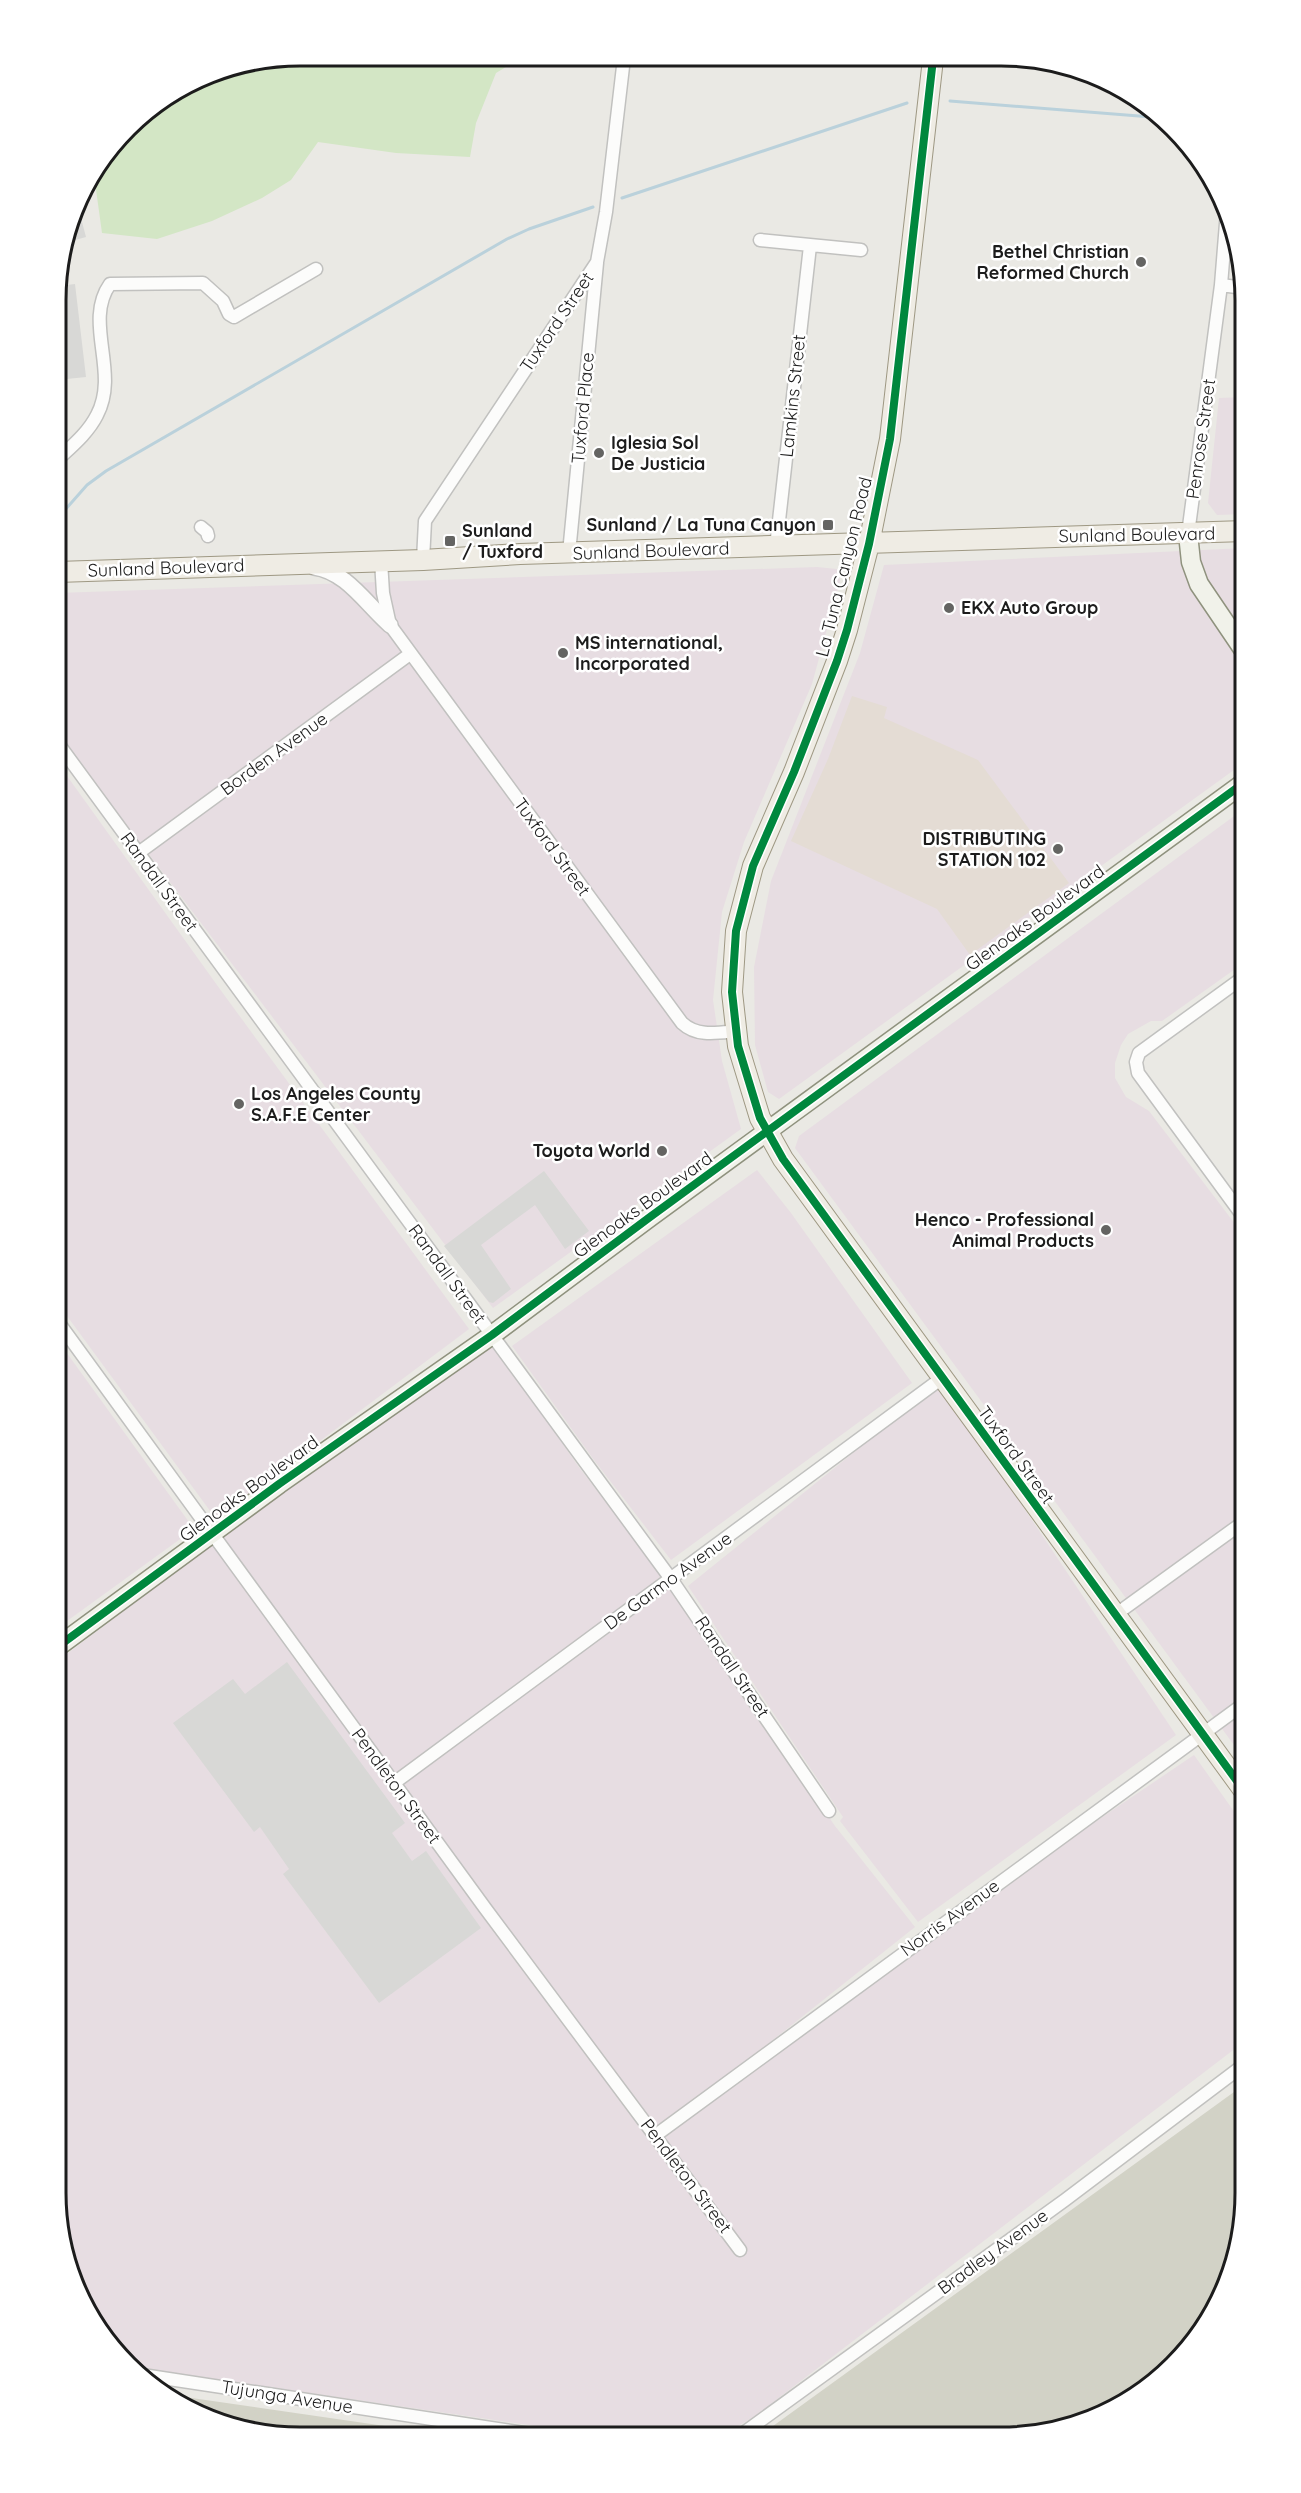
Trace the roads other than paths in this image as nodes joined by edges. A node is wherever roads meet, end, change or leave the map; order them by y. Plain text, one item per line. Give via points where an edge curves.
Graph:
1 (623, 66) edge
2 (932, 66) edge
3 (1225, 233) edge
4 (760, 240) dead end
5 (810, 246) junction
6 (861, 250) dead end
7 (597, 262) junction
8 (316, 269) dead end
9 (1221, 285) junction
10 (1234, 287) edge
11 (66, 451) edge
12 (1235, 532) edge
13 (1188, 534) junction
14 (869, 544) junction
15 (776, 548) junction
16 (569, 553) junction
17 (423, 560) junction
18 (381, 561) junction
19 (284, 564) junction
20 (66, 572) edge
21 (390, 625) junction
22 (1235, 637) edge
23 (410, 654) junction
24 (66, 755) edge
25 (1235, 789) edge
26 (137, 854) junction
27 (1235, 983) edge
28 (736, 1031) junction
29 (768, 1133) junction
30 (1235, 1205) edge
31 (66, 1332) edge
32 (492, 1335) junction
33 (942, 1378) junction
34 (1235, 1528) edge
35 (214, 1532) junction
36 (671, 1579) junction
37 (1115, 1615) junction
38 (66, 1641) edge
39 (1235, 1710) edge
40 (1202, 1734) junction
41 (1235, 1779) edge
42 (394, 1783) junction
43 (829, 1811) dead end
44 (1235, 2072) edge
45 (656, 2135) junction
46 (740, 2250) dead end
47 (155, 2377) edge
48 (485, 2427) edge
49 (752, 2427) edge

1 - 7 street, Tuxford Street
2 - 14 main road, La Tuna Canyon Road via 890,439
3 - 9 street, Penrose Street
4 - 5 street
5 - 6 street
5 - 15 street, Lamkins Street
7 - 16 street, Tuxford Place
7 - 17 street, Tuxford Street via 425,521
8 - 11 street via 234,317 203,283 110,284 99,311 106,374 102,405 90,426
9 - 10 street
9 - 13 street, Penrose Street
12 - 13 main road, Sunland Boulevard
13 - 14 main road, Sunland Boulevard
13 - 22 main road, Penrose Street via 1199,585
14 - 15 main road, Sunland Boulevard
14 - 28 main road, La Tuna Canyon Road via 837,661 753,866 741,905 732,974
15 - 16 main road, Sunland Boulevard
16 - 17 main road, Sunland Boulevard
17 - 18 main road, Sunland Boulevard
18 - 19 main road, Sunland Boulevard
18 - 21 street, Tuxford Street
19 - 20 main road, Sunland Boulevard
19 - 21 street, Tuxford Street via 325,568 342,577
21 - 23 street, Tuxford Street
23 - 26 street, Borden Avenue
23 - 28 street, Tuxford Street via 682,1023 705,1034
24 - 26 street, Randall Street
25 - 29 main road, Glenoaks Boulevard
26 - 32 street, Randall Street
27 - 30 street via 1139,1053 1136,1062 1138,1073
28 - 29 main road, La Tuna Canyon Road via 743,1067
29 - 32 main road, Glenoaks Boulevard
29 - 33 main road, Tuxford Street
31 - 35 street, Pendleton Street
32 - 35 main road, Glenoaks Boulevard
32 - 36 street, Randall Street
33 - 36 street, De Garmo Avenue
33 - 37 main road, Tuxford Street
34 - 37 street
35 - 38 main road, Glenoaks Boulevard
35 - 42 street, Pendleton Street
36 - 42 street, De Garmo Avenue
36 - 43 street, Randall Street
37 - 40 main road, Tuxford Street
39 - 40 street, Norris Avenue
40 - 41 main road, Tuxford Street
40 - 45 street, Norris Avenue
42 - 45 street, Pendleton Street
44 - 49 street, Bradley Avenue
45 - 46 street, Pendleton Street
47 - 48 street, Tujunga Avenue

